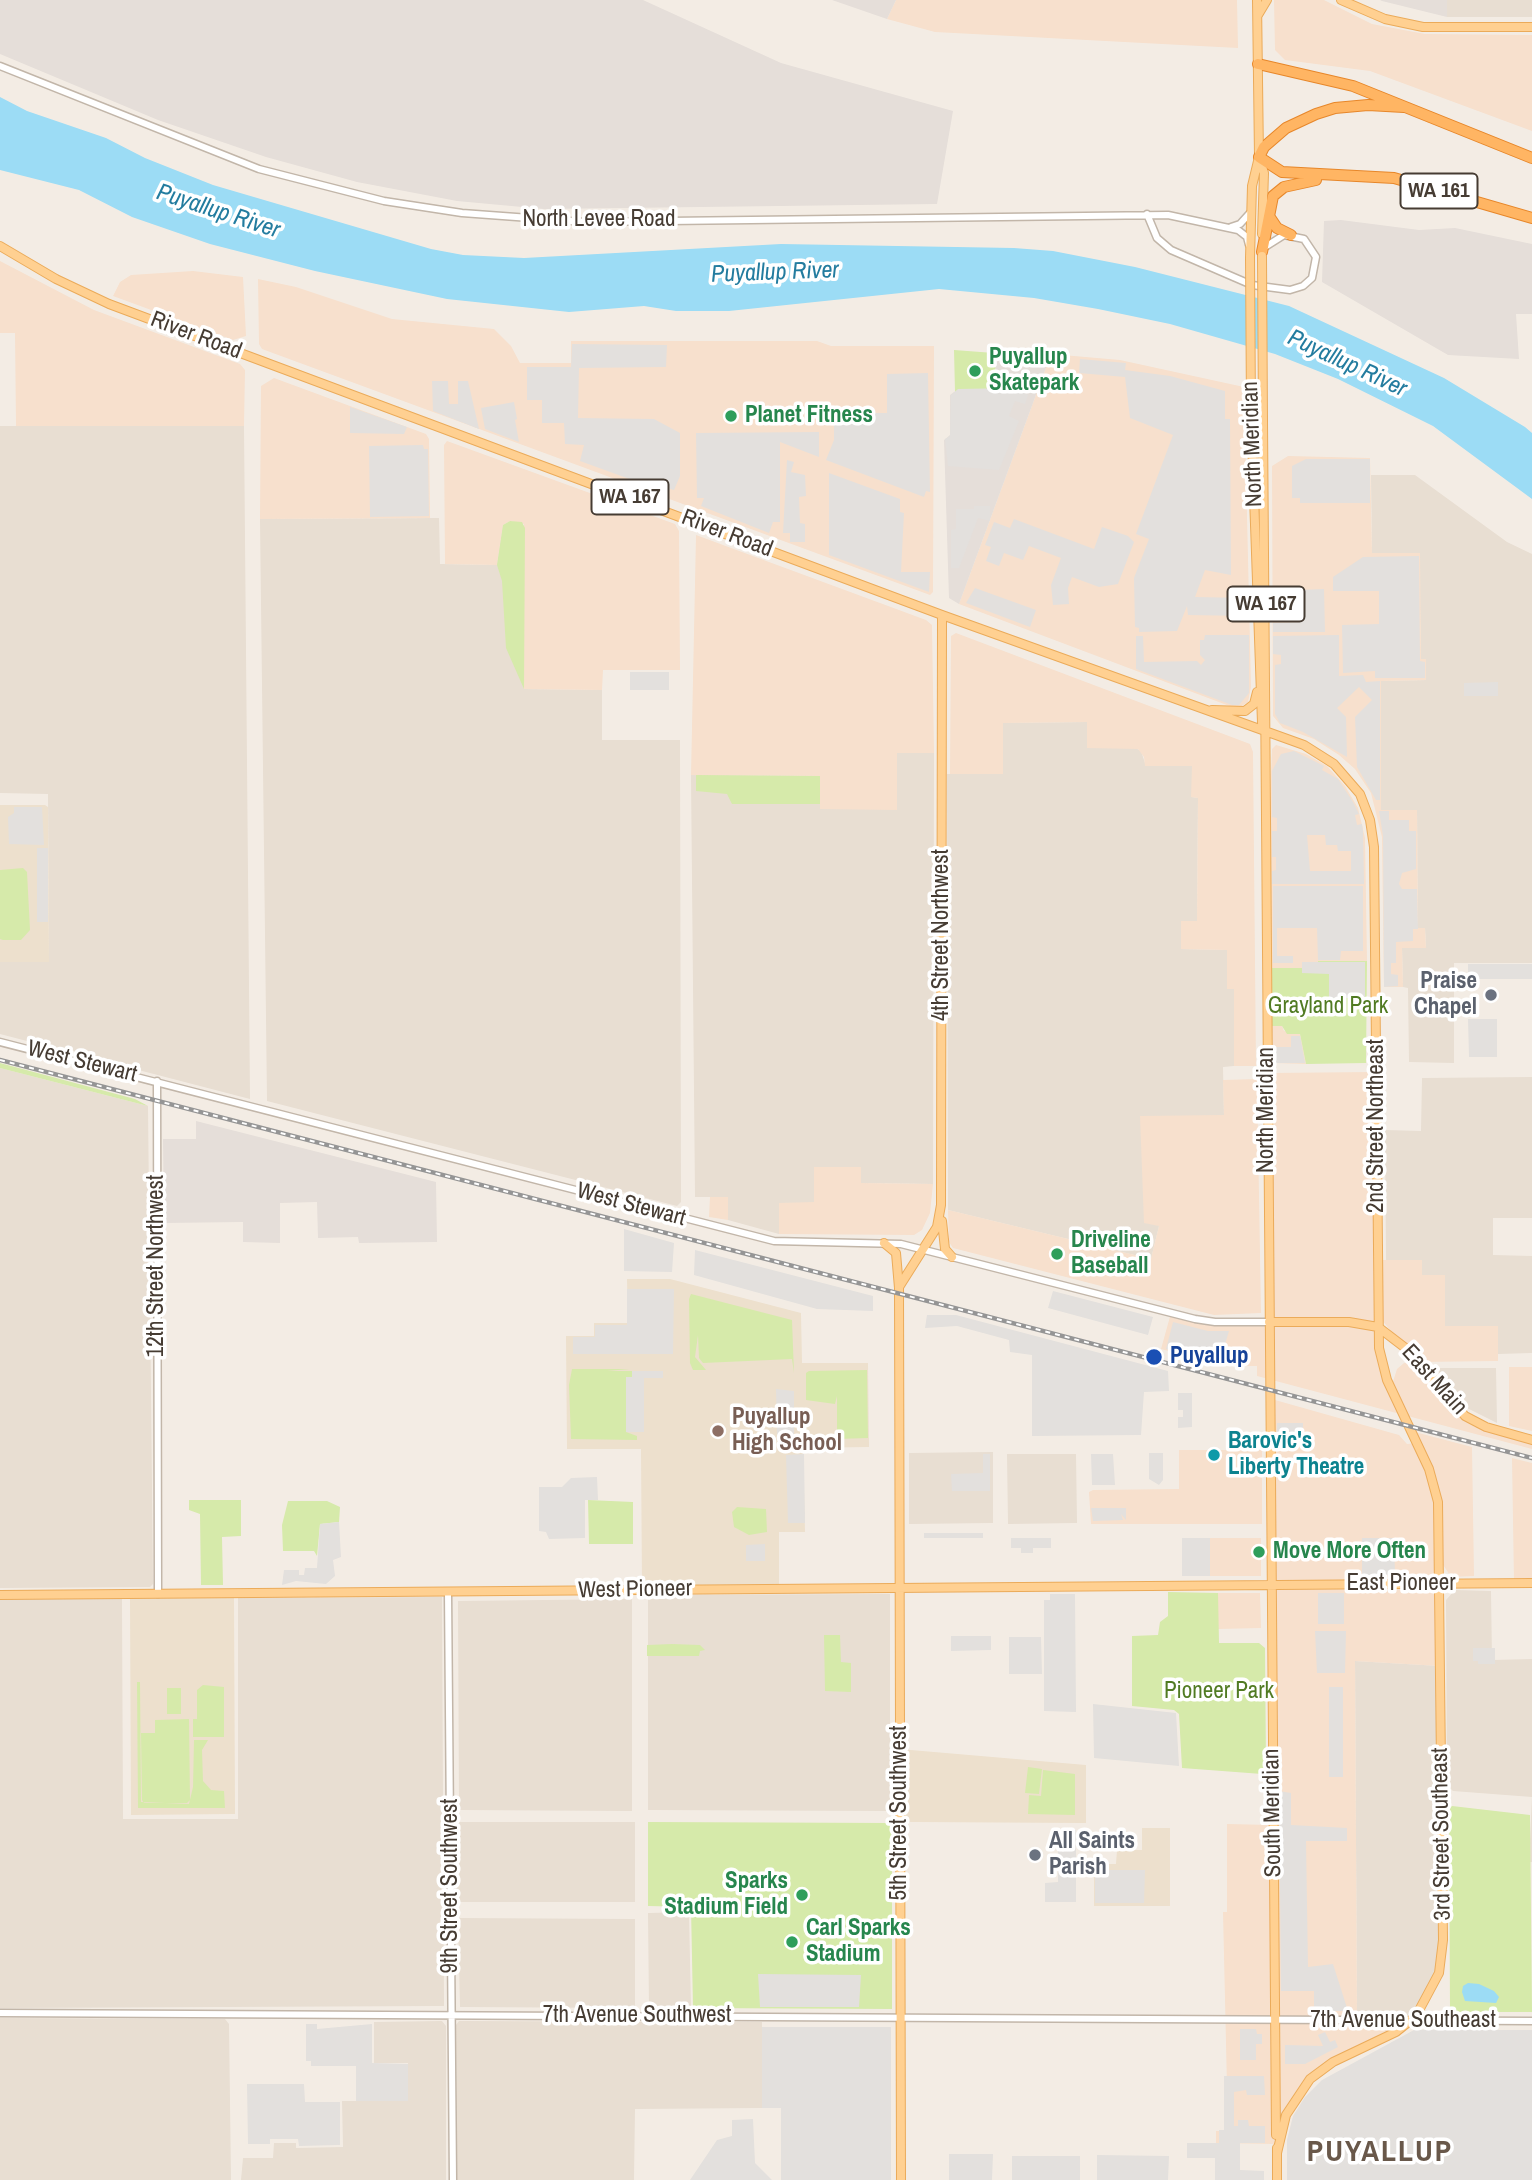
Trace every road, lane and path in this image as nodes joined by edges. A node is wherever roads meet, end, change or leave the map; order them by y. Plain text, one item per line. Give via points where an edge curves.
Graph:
1 (1255, 0) edge
2 (1267, 0) edge
3 (1341, 0) edge
4 (1257, 18) junction
5 (1532, 27) edge
6 (1258, 64) junction
7 (0, 66) edge
8 (1404, 107) junction
9 (1259, 157) junction
10 (1532, 158) edge
11 (1344, 176) junction
12 (1251, 209) junction
13 (1147, 214) junction
14 (1269, 214) junction
15 (1532, 218) edge
16 (1222, 227) junction
17 (1291, 235) junction
18 (0, 246) edge
19 (1250, 254) junction
20 (1262, 254) junction
21 (942, 615) junction
22 (1259, 676) junction
23 (1195, 708) junction
24 (1264, 733) junction
25 (1299, 743) junction
26 (1264, 762) junction
27 (0, 1042) edge
28 (157, 1081) junction
29 (941, 1205) junction
30 (884, 1243) junction
31 (922, 1249) junction
32 (952, 1256) junction
33 (899, 1288) junction
34 (1269, 1322) junction
35 (1378, 1327) junction
36 (1532, 1440) edge
37 (1417, 1444) joint
38 (1270, 1445) joint
39 (1532, 1583) edge
40 (1270, 1584) junction
41 (1440, 1584) junction
42 (900, 1587) junction
43 (448, 1592) junction
44 (158, 1594) junction
45 (0, 1595) edge
46 (0, 2013) edge
47 (452, 2015) junction
48 (900, 2017) junction
49 (1275, 2021) junction
50 (1411, 2021) junction
51 (1532, 2021) edge
52 (1277, 2153) junction
53 (453, 2180) edge
54 (901, 2180) edge
55 (1277, 2180) edge

1 - 4 main road, North Meridian
2 - 4 main road
3 - 5 main road via 1385,19 1417,26
4 - 6 main road, North Meridian
6 - 8 highway via 1353,86
6 - 9 main road, North Meridian
7 - 13 street, North Levee Road via 259,169 361,196 462,213 584,222
8 - 9 highway via 1368,105 1316,114 1286,128
8 - 10 highway
9 - 11 highway, WA 161 via 1282,172
9 - 12 main road, North Meridian / WA 167
9 - 20 main road, North Meridian via 1264,173
11 - 14 highway, WA 167 via 1284,187 1273,196
11 - 15 highway, WA 161 via 1420,184
12 - 16 street via 1240,224
12 - 19 main road, North Meridian / WA 167
13 - 16 street, North Levee Road
13 - 17 street via 1157,238 1171,250 1265,288 1295,289 1314,274 1312,249 1304,239
14 - 17 highway via 1274,226
14 - 20 highway, WA 167
16 - 19 street via 1243,233
17 - 20 street via 1275,239
18 - 21 main road, River Road / WA 167 via 101,300
19 - 22 main road, North Meridian / WA 167, bridge
20 - 24 main road, North Meridian / WA 167, bridge
21 - 23 main road, River Road / WA 167
21 - 29 main road, 4th Street Northwest
22 - 23 main road, WA 167 via 1249,709
22 - 24 main road, North Meridian
23 - 24 main road, River Road / WA 167
24 - 25 main road, 2nd Street Northeast
24 - 26 main road, North Meridian
25 - 26 main road via 1270,743
25 - 35 main road, 2nd Street Northeast via 1345,773 1364,802 1372,829
26 - 34 main road, North Meridian
27 - 28 street, West Stewart
28 - 30 street, West Stewart via 774,1241
28 - 44 street, 12th Street Northwest
29 - 31 main road, 4th Street Northwest via 937,1227
29 - 32 main road via 944,1244
30 - 31 street, West Stewart
30 - 33 main road, 5th Street Southwest via 895,1252
31 - 32 street, West Stewart
31 - 33 main road, 4th Street Northwest
32 - 34 street, West Stewart via 1195,1319
33 - 42 main road, 5th Street Southwest
34 - 35 main road via 1349,1322
34 - 38 main road, North Meridian
35 - 36 main road, East Main via 1402,1344 1465,1416
35 - 37 main road, 2nd Street Northeast via 1387,1380
37 - 41 main road, 3rd Street Southeast via 1438,1502
38 - 40 main road, South Meridian
39 - 41 main road, East Pioneer
40 - 41 main road, East Pioneer
40 - 42 main road, West Pioneer
40 - 49 main road, South Meridian
41 - 50 main road, 3rd Street Southeast via 1443,1940 1433,1987
42 - 43 main road, West Pioneer
42 - 48 main road, 5th Street Southwest
43 - 44 main road, West Pioneer
43 - 47 street, 9th Street Southwest
44 - 45 main road, West Pioneer
46 - 47 street, 7th Avenue Southwest
47 - 48 street, 7th Avenue Southwest
47 - 53 street, 9th Street Southwest
48 - 49 street, 7th Avenue Southwest
48 - 54 main road, 5th Street Southwest
49 - 50 street, 7th Avenue Southeast
49 - 52 main road, South Meridian
50 - 51 street, 7th Avenue Southeast
50 - 52 main road, 3rd Street Southeast via 1310,2079 1286,2115
52 - 55 main road, South Meridian

